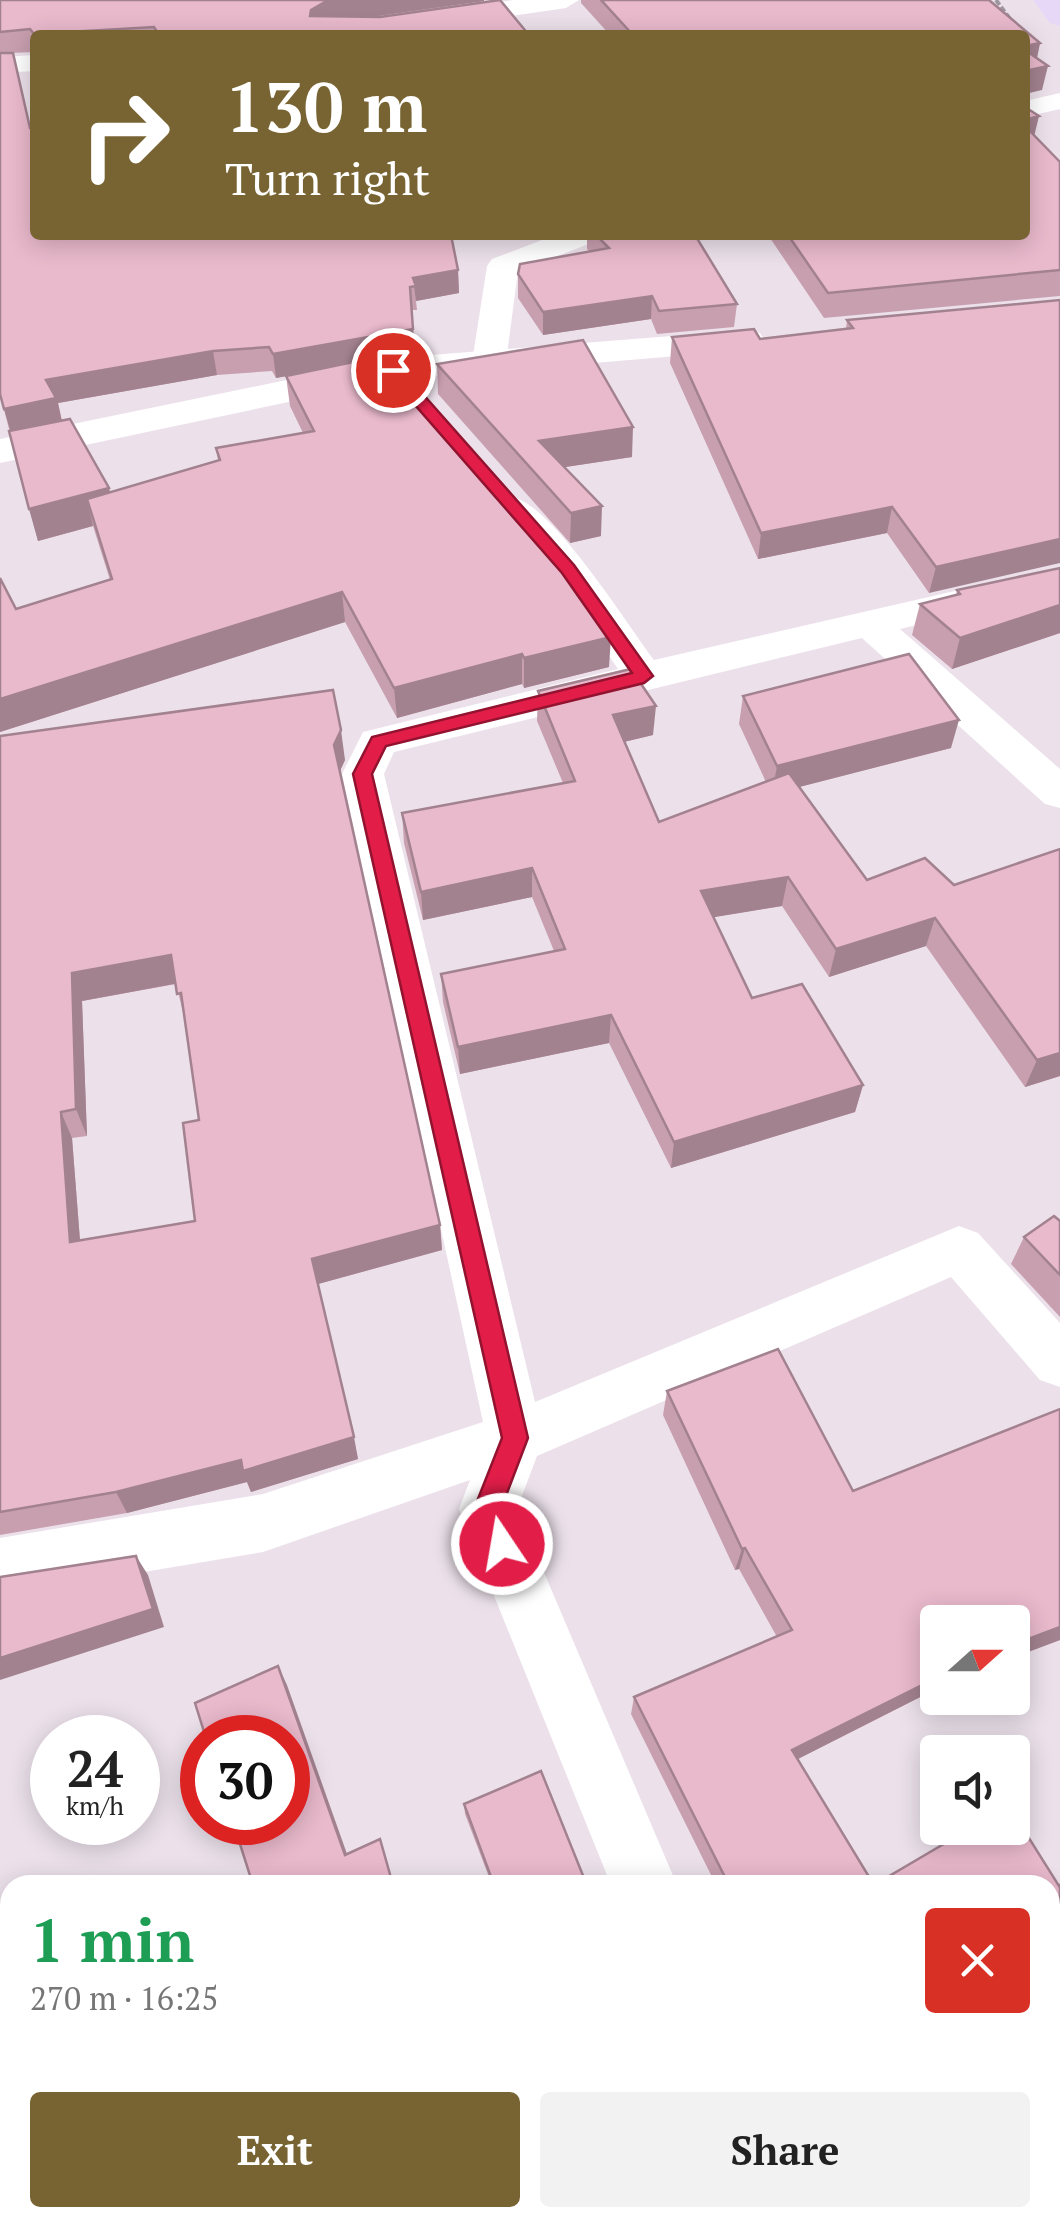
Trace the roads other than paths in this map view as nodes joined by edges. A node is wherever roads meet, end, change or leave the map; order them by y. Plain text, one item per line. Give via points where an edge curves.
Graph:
1 (566, 0) edge
2 (1047, 0) edge
3 (1060, 17) edge
4 (362, 30) edge
5 (30, 63) edge
6 (0, 66) edge
7 (1060, 101) edge
8 (1030, 108) edge
9 (570, 240) edge
10 (783, 338) edge
11 (489, 362) junction
12 (393, 370) junction
13 (430, 412) edge
14 (0, 451) edge
15 (480, 469) edge
16 (1060, 579) edge
17 (870, 624) junction
18 (644, 676) junction
19 (1060, 793) edge
20 (1060, 1362) edge
21 (515, 1438) junction
22 (0, 1566) edge
23 (640, 1875) edge

1 - 4 street
2 - 3 main road
5 - 6 street
7 - 8 street
9 - 11 street via 503,266
10 - 11 street
11 - 12 street
12 - 13 street
12 - 14 street
15 - 18 street via 568,569
16 - 17 street
17 - 18 street
17 - 19 street
18 - 21 street via 378,742 362,774
20 - 21 street via 959,1250
21 - 22 street via 264,1523
21 - 23 street via 488,1509

